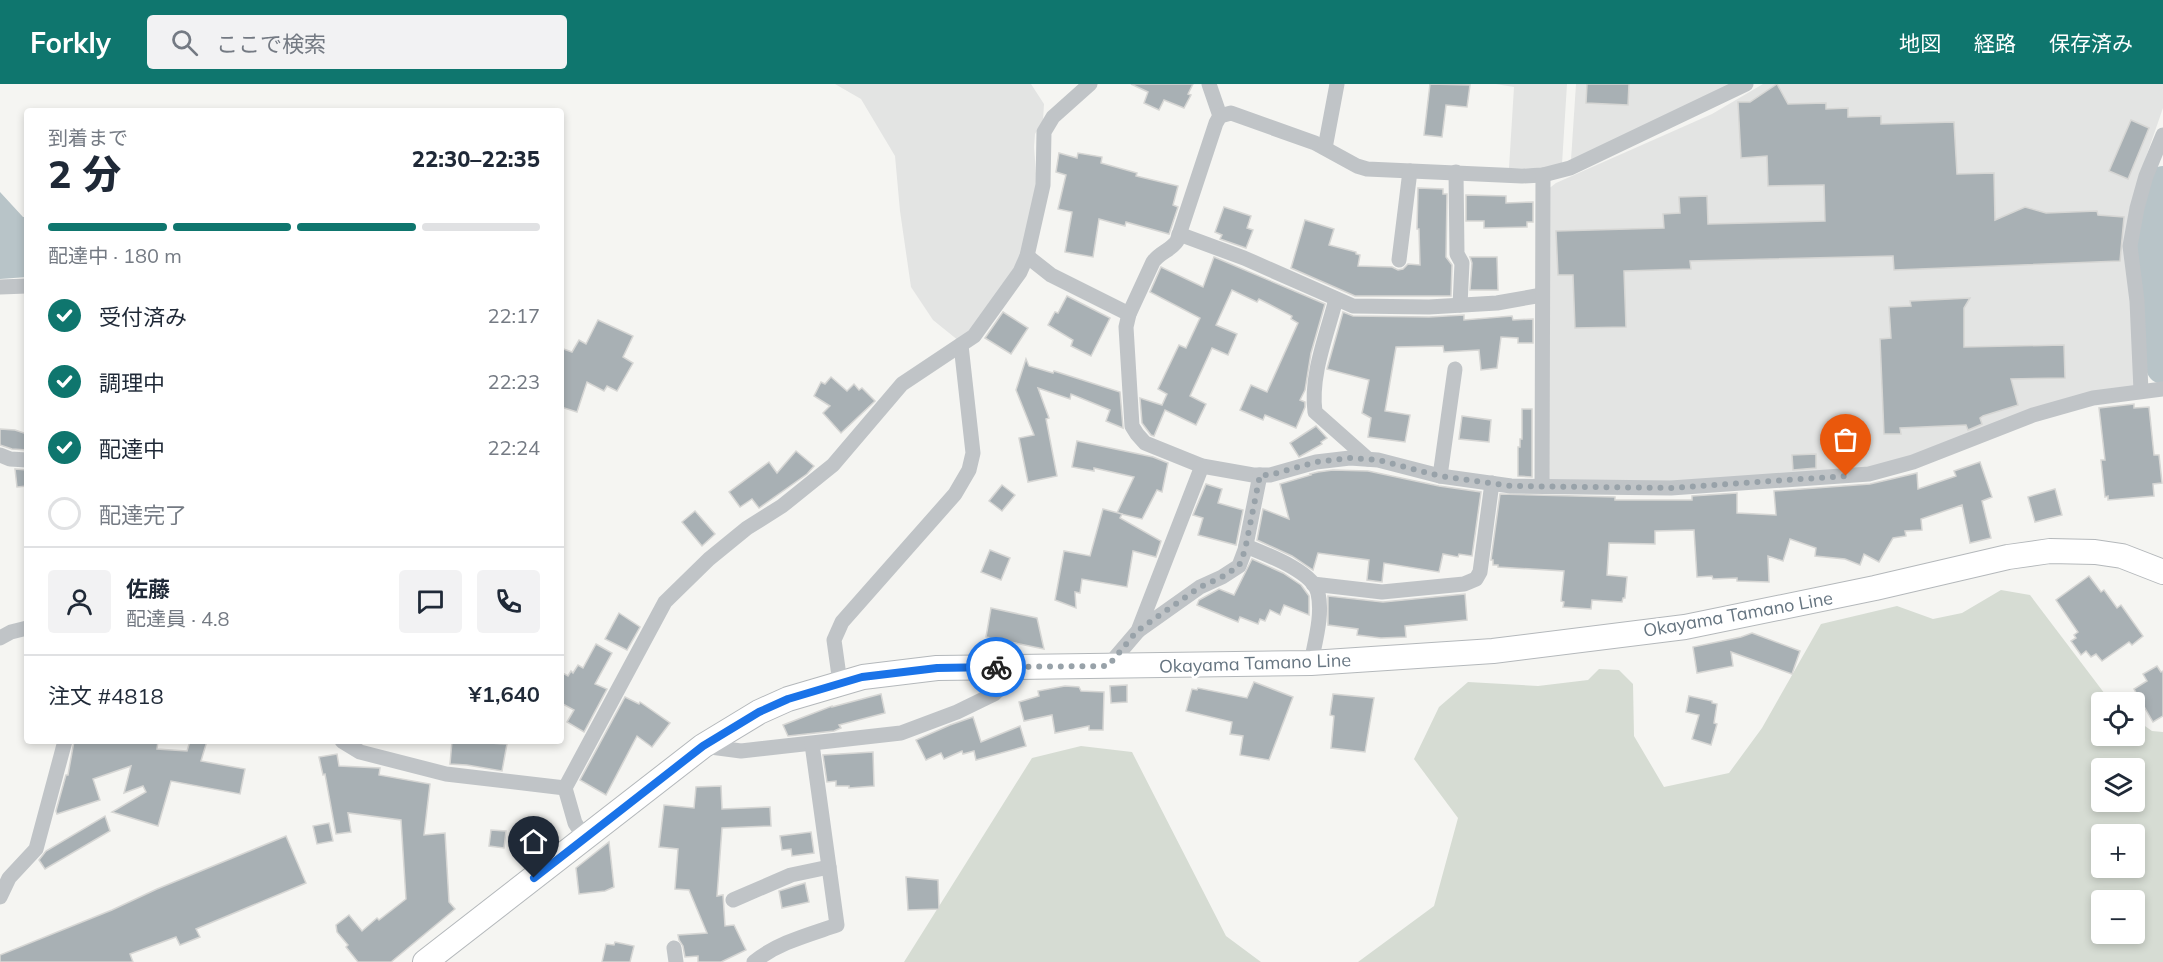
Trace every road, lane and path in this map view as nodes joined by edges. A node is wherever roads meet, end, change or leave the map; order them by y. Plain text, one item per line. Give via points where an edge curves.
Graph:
1 (1090, 84) edge
2 (1209, 84) edge
3 (1337, 84) edge
4 (1746, 84) edge
5 (1220, 116) junction
6 (2163, 135) edge
7 (1325, 148) junction
8 (1410, 171) junction
9 (1456, 172) junction
10 (1543, 175) junction
11 (1179, 234) junction
12 (1027, 256) junction
13 (1399, 260) dead end
14 (24, 286) edge
15 (0, 287) edge
16 (1542, 295) junction
17 (1336, 299) junction
18 (1460, 305) junction
19 (1129, 314) junction
20 (961, 345) junction
21 (1455, 369) dead end
22 (2153, 390) edge
23 (0, 455) edge
24 (1368, 459) junction
25 (24, 460) edge
26 (1202, 466) junction
27 (1260, 475) junction
28 (1440, 476) junction
29 (1492, 483) junction
30 (1542, 486) junction
31 (1246, 546) junction
32 (2163, 572) edge
33 (1313, 584) junction
34 (24, 629) edge
35 (1137, 631) junction
36 (0, 638) edge
37 (1311, 663) junction
38 (1108, 666) junction
39 (1022, 667) junction
40 (840, 683) junction
41 (64, 744) edge
42 (347, 744) edge
43 (812, 744) junction
44 (703, 746) junction
45 (565, 788) junction
46 (585, 838) junction
47 (829, 867) junction
48 (0, 897) edge
49 (733, 900) dead end
50 (425, 962) edge
51 (754, 962) edge

1 - 12 street via 1053,117 1044,132 1043,184
2 - 5 street
3 - 7 street
4 - 10 street via 1570,168
5 - 7 street via 1231,113
5 - 11 street
6 - 22 street via 2146,176 2130,246
7 - 8 street via 1367,169
8 - 9 street
8 - 13 street
9 - 10 street
9 - 18 street via 1457,254 1462,262
10 - 16 street
11 - 17 street
11 - 19 street via 1172,248 1158,254 1153,262
12 - 19 street via 1051,275
12 - 20 street via 1020,272 974,336
14 - 15 street
16 - 18 street
16 - 30 street
17 - 18 street via 1353,306
17 - 24 street via 1318,370 1315,412
19 - 26 street via 1126,340 1132,426 1145,443
20 - 40 street via 973,453 969,470 956,494 842,622 834,640
20 - 45 street via 902,384 833,465 747,528 665,602
21 - 28 street
22 - 30 street via 2093,398 2033,415 1913,462 1869,474 1671,488
23 - 25 street
24 - 27 street via 1316,462
24 - 28 street
26 - 27 street
26 - 35 street
27 - 31 street
28 - 29 street
29 - 30 street
29 - 33 street via 1476,579 1464,584 1382,592
31 - 33 street via 1285,563
31 - 35 street via 1239,566 1200,587
32 - 37 main road, Okayama Tamano Line via 2122,556 2050,551 1685,627 1493,651
33 - 37 street via 1318,592 1319,615
34 - 36 street
35 - 38 street
37 - 38 main road, Okayama Tamano Line
38 - 39 main road, Okayama Tamano Line
39 - 40 main road, Okayama Tamano Line via 908,670
39 - 43 street via 994,694 901,733
40 - 44 main road, Okayama Tamano Line via 759,712
41 - 48 street via 36,849 9,878
42 - 45 street via 360,752 446,774
43 - 44 street via 741,751
43 - 47 street
44 - 46 main road, Okayama Tamano Line
45 - 46 street via 575,822
46 - 50 main road, Okayama Tamano Line
47 - 49 street via 791,875
47 - 51 street via 837,925 790,941

